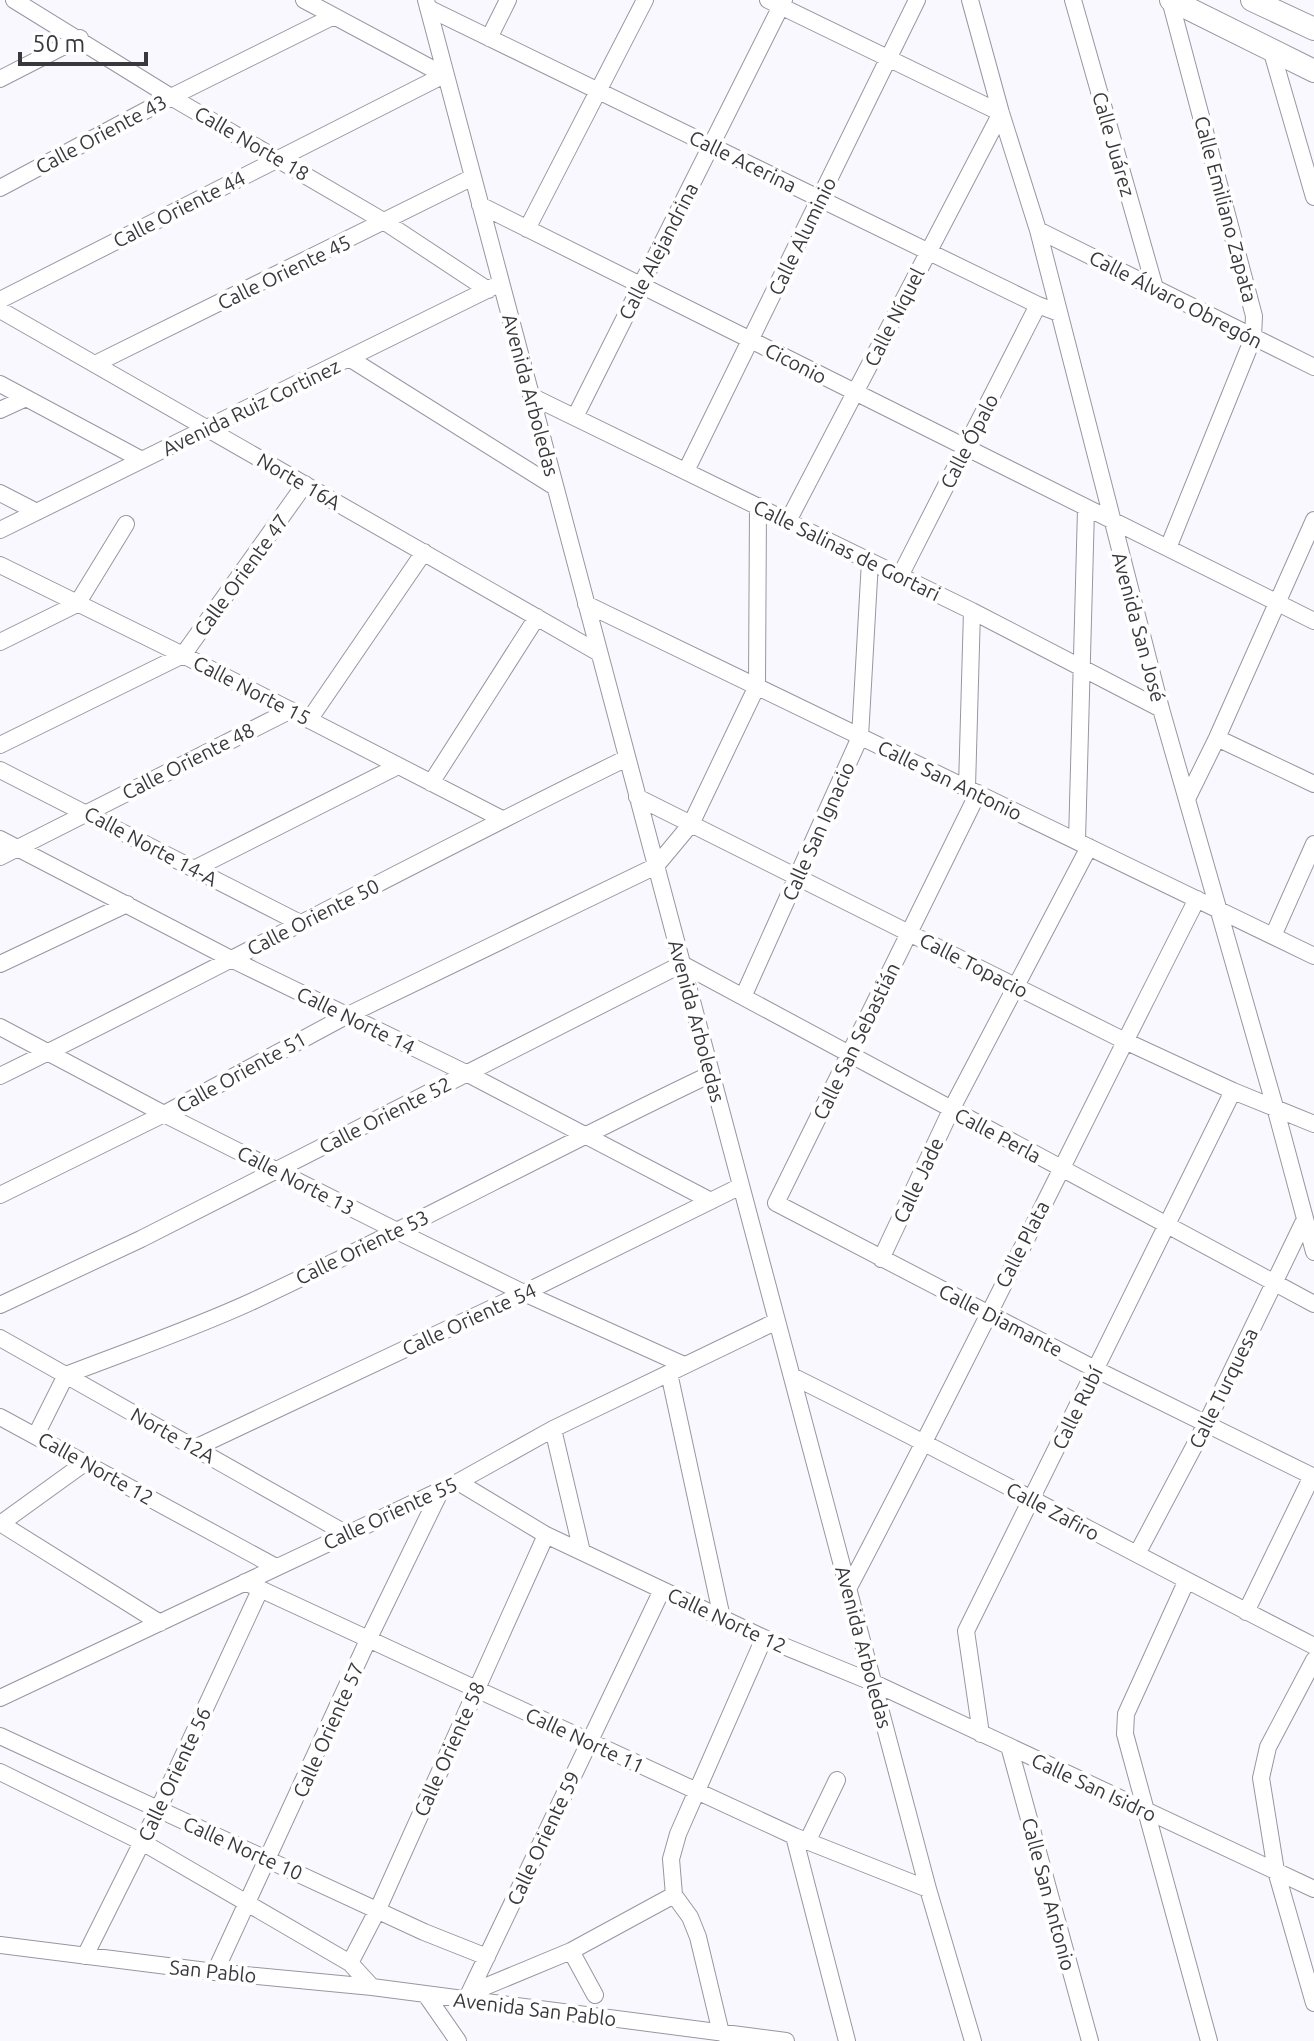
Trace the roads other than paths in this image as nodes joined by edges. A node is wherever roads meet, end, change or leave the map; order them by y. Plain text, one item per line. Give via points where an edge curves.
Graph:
1 (14, 0) edge
2 (304, 0) edge
3 (508, 0) edge
4 (645, 0) edge
5 (917, 0) edge
6 (970, 0) edge
7 (1073, 0) edge
8 (1170, 0) edge
9 (1252, 0) edge
10 (778, 2) edge
11 (427, 4) edge
12 (332, 17) junction
13 (1314, 29) edge
14 (80, 38) junction
15 (489, 38) junction
16 (1271, 49) junction
17 (889, 60) junction
18 (1314, 71) edge
19 (444, 75) junction
20 (0, 79) edge
21 (598, 91) junction
22 (171, 97) junction
23 (1001, 113) junction
24 (711, 145) junction
25 (279, 159) junction
26 (473, 177) junction
27 (0, 188) edge
28 (1314, 197) edge
29 (821, 199) junction
30 (480, 205) junction
31 (385, 222) junction
32 (527, 229) junction
33 (1038, 230) junction
34 (928, 250) junction
35 (641, 285) junction
36 (494, 287) junction
37 (1155, 288) junction
38 (0, 300) edge
39 (1038, 305) junction
40 (0, 310) edge
41 (1059, 313) junction
42 (1253, 338) junction
43 (750, 340) junction
44 (349, 358) junction
45 (95, 364) junction
46 (1314, 367) edge
47 (0, 384) edge
48 (854, 393) junction
49 (531, 396) junction
50 (26, 398) junction
51 (0, 410) edge
52 (575, 417) junction
53 (206, 428) junction
54 (965, 448) junction
55 (142, 460) junction
56 (686, 471) junction
57 (305, 484) junction
58 (555, 487) junction
59 (0, 493) edge
60 (758, 506) junction
61 (1086, 509) junction
62 (37, 512) junction
63 (1314, 520) edge
64 (788, 521) junction
65 (1112, 522) junction
66 (126, 524) dead end
67 (0, 530) edge
68 (1168, 548) junction
69 (424, 552) junction
70 (870, 561) junction
71 (0, 565) edge
72 (900, 576) junction
73 (1277, 602) junction
74 (77, 604) junction
75 (586, 604) junction
76 (972, 611) junction
77 (537, 617) junction
78 (1314, 621) edge
79 (0, 642) edge
80 (599, 653) junction
81 (183, 655) junction
82 (1081, 670) junction
83 (757, 686) junction
84 (1161, 709) junction
85 (291, 710) junction
86 (309, 720) junction
87 (860, 737) junction
88 (1217, 738) junction
89 (0, 745) edge
90 (627, 758) junction
91 (398, 766) junction
92 (0, 770) edge
93 (431, 783) junction
94 (1314, 784) edge
95 (973, 790) junction
96 (637, 797) junction
97 (1187, 799) junction
98 (86, 812) junction
99 (502, 819) junction
100 (691, 824) junction
101 (0, 839) edge
102 (1083, 844) junction
103 (1314, 844) edge
104 (18, 848) junction
105 (0, 857) edge
106 (656, 866) junction
107 (194, 869) junction
108 (797, 877) junction
109 (1197, 899) junction
110 (127, 904) junction
111 (1217, 909) junction
112 (302, 924) junction
113 (910, 932) junction
114 (1273, 936) junction
115 (1314, 956) edge
116 (231, 959) junction
117 (0, 964) edge
118 (682, 964) junction
119 (1015, 987) junction
120 (743, 997) junction
121 (346, 1016) junction
122 (0, 1027) edge
123 (1125, 1041) junction
124 (46, 1053) junction
125 (850, 1053) junction
126 (466, 1073) junction
127 (711, 1074) junction
128 (0, 1076) edge
129 (1233, 1091) junction
130 (1275, 1107) junction
131 (951, 1110) junction
132 (164, 1114) junction
133 (1314, 1124) edge
134 (582, 1135) junction
135 (1060, 1168) junction
136 (277, 1169) junction
137 (741, 1186) junction
138 (0, 1195) edge
139 (711, 1201) junction
140 (776, 1203) junction
141 (748, 1211) junction
142 (1305, 1219) junction
143 (1166, 1225) junction
144 (397, 1231) junction
145 (1314, 1252) edge
146 (881, 1259) junction
147 (1274, 1284) junction
148 (524, 1293) junction
149 (1314, 1304) edge
150 (0, 1305) edge
151 (987, 1313) junction
152 (777, 1321) junction
153 (0, 1338) edge
154 (676, 1369) junction
155 (1095, 1369) junction
156 (66, 1375) junction
157 (792, 1376) junction
158 (0, 1417) edge
159 (1207, 1422) junction
160 (553, 1429) junction
161 (36, 1435) junction
162 (925, 1442) junction
163 (195, 1448) junction
164 (86, 1462) junction
165 (1313, 1476) edge
166 (450, 1485) junction
167 (1032, 1500) junction
168 (0, 1523) edge
169 (345, 1533) junction
170 (546, 1535) junction
171 (582, 1552) junction
172 (1137, 1554) junction
173 (276, 1567) junction
174 (1186, 1582) junction
175 (252, 1586) junction
176 (848, 1589) junction
177 (662, 1590) junction
178 (1246, 1612) junction
179 (722, 1618) junction
180 (160, 1623) junction
181 (764, 1638) junction
182 (368, 1640) junction
183 (1314, 1646) edge
184 (1314, 1660) edge
185 (874, 1683) junction
186 (475, 1689) junction
187 (0, 1698) edge
188 (981, 1734) junction
189 (0, 1736) edge
190 (588, 1741) junction
191 (1009, 1746) junction
192 (0, 1772) edge
193 (837, 1780) dead end
194 (697, 1791) junction
195 (158, 1810) junction
196 (1144, 1810) junction
197 (801, 1838) junction
198 (142, 1842) junction
199 (270, 1859) junction
200 (1276, 1871) junction
201 (928, 1889) junction
202 (1314, 1889) edge
203 (674, 1895) junction
204 (248, 1905) junction
205 (378, 1909) junction
206 (0, 1945) edge
207 (571, 1951) junction
208 (85, 1956) junction
209 (487, 1957) junction
210 (350, 1963) junction
211 (215, 1972) junction
212 (372, 1987) junction
213 (426, 1995) junction
214 (595, 1995) dead end
215 (468, 1997) junction
216 (1314, 2003) edge
217 (721, 2033) junction
218 (458, 2041) edge
219 (786, 2041) edge
220 (847, 2041) edge
221 (973, 2041) edge
222 (1090, 2041) edge
223 (1209, 2041) edge

1 - 14 street, Calle Norte 18
2 - 12 street
3 - 15 street
4 - 21 street
5 - 17 street, Calle Aluminio
6 - 23 street, Avenida San José
7 - 37 street, Calle Juárez
8 - 16 main road
8 - 42 street, Calle Emiliano Zapata via 1254,316
9 - 13 main road
10 - 17 street
10 - 24 street, Calle Alejandrina
11 - 15 street, Calle Acerina
11 - 19 street, Avenida Arboledas
12 - 19 street
12 - 22 street, Calle Oriente 43
14 - 20 street
14 - 22 street, Calle Norte 18
15 - 21 street, Calle Acerina
16 - 18 main road
16 - 28 street
17 - 23 street
17 - 29 street, Calle Aluminio
19 - 25 street, Calle Oriente 44
19 - 26 street, Avenida Arboledas
21 - 24 street, Calle Acerina
21 - 32 street
22 - 25 street, Calle Norte 18
22 - 27 street, Calle Oriente 43
23 - 33 street, Avenida San José
23 - 34 street, Calle Níquel
24 - 29 street, Calle Acerina
24 - 35 street, Calle Alejandrina
25 - 31 street, Calle Norte 18
25 - 38 street, Calle Oriente 44
26 - 30 street, Avenida Arboledas
26 - 31 street, Calle Oriente 45
29 - 34 street, Calle Acerina
29 - 43 street, Calle Aluminio
30 - 32 street, Ciconio
30 - 36 street, Avenida Arboledas
31 - 36 street, Calle Norte 18
31 - 45 street, Calle Oriente 45
32 - 35 street, Ciconio
33 - 37 street, Calle Álvaro Obregón
33 - 41 street, Avenida San José
34 - 39 street, Calle Acerina
34 - 48 street, Calle Níquel
35 - 43 street, Ciconio
35 - 52 street, Calle Alejandrina
36 - 44 street, Avenida Ruiz Cortinez
36 - 49 street, Avenida Arboledas
37 - 42 street, Calle Álvaro Obregón
39 - 41 street, Calle Acerina
39 - 54 street, Calle Ópalo
40 - 45 street, Norte 16A
41 - 65 street, Avenida San José
42 - 46 street, Calle Álvaro Obregón
42 - 68 street, Calle Emiliano Zapata
43 - 48 street, Ciconio
43 - 56 street, Calle Aluminio
44 - 53 street, Avenida Ruiz Cortinez
44 - 58 street
45 - 53 street, Norte 16A
47 - 50 street
48 - 54 street, Ciconio
48 - 64 street, Calle Níquel
49 - 52 street, Calle Salinas de Gortari
49 - 58 street, Avenida Arboledas
50 - 51 street
50 - 55 street
52 - 56 street, Calle Salinas de Gortari
53 - 55 street, Avenida Ruiz Cortinez
53 - 57 street, Norte 16A
54 - 61 street, Ciconio
54 - 72 street, Calle Ópalo
55 - 62 street, Avenida Ruiz Cortinez
56 - 60 street, Calle Salinas de Gortari
57 - 69 street, Norte 16A
57 - 81 street, Calle Oriente 47
58 - 75 street, Avenida Arboledas
59 - 62 street
60 - 64 street, Calle Salinas de Gortari
60 - 83 street
61 - 65 street, Ciconio
61 - 82 street, Calle Jade
62 - 67 street, Avenida Ruiz Cortinez
63 - 73 street
64 - 70 street, Calle Salinas de Gortari
65 - 68 street, Ciconio
65 - 84 street, Avenida San José
66 - 74 street
68 - 73 street, Ciconio
69 - 77 street, Norte 16A
69 - 86 street
70 - 72 street, Calle Salinas de Gortari
70 - 87 street, Calle San Ignacio
71 - 74 street, Calle Norte 15
72 - 76 street, Calle Salinas de Gortari
73 - 78 street, Ciconio
73 - 88 street
74 - 79 street
74 - 81 street, Calle Norte 15
75 - 80 street, Avenida Arboledas
75 - 83 street, Calle San Antonio
76 - 82 street, Calle Salinas de Gortari
76 - 95 street, Calle San Sebastián
77 - 80 street, Norte 16A
77 - 93 street
80 - 90 street, Avenida Arboledas
81 - 85 street, Calle Norte 15
81 - 89 street, Calle Oriente 47
82 - 84 street, Calle Salinas de Gortari
82 - 102 street, Calle Jade
83 - 87 street, Calle San Antonio
83 - 100 street
84 - 97 street, Avenida San José
85 - 86 street, Calle Norte 15
85 - 98 street, Calle Oriente 48
86 - 91 street, Calle Norte 15
87 - 95 street, Calle San Antonio
87 - 108 street, Calle San Ignacio
88 - 94 street
88 - 97 street
90 - 96 street, Avenida Arboledas
90 - 99 street, Calle Oriente 50
91 - 93 street, Calle Norte 15
91 - 107 street
92 - 98 street, Calle Norte 14-A
93 - 99 street, Calle Norte 15
95 - 102 street, Calle San Antonio
95 - 113 street, Calle San Sebastián
96 - 100 street, Calle Topacio
96 - 106 street, Avenida Arboledas
97 - 111 street, Avenida San José
98 - 104 street, Calle Oriente 48
98 - 107 street, Calle Norte 14-A
99 - 112 street, Calle Oriente 50
100 - 106 street
100 - 108 street, Calle Topacio
101 - 104 street, Calle Norte 14
102 - 109 street, Calle San Antonio
102 - 119 street, Calle Jade
103 - 114 street
104 - 105 street, Calle Oriente 48
104 - 110 street, Calle Norte 14
106 - 118 street, Avenida Arboledas
106 - 121 street, Calle Oriente 51
107 - 112 street, Calle Norte 14-A
108 - 113 street, Calle Topacio
108 - 120 street, Calle San Ignacio
109 - 111 street, Calle San Antonio
109 - 123 street, Calle Plata
110 - 116 street, Calle Norte 14
110 - 117 street
111 - 114 street, Calle San Antonio
111 - 130 street, Avenida San José
112 - 116 street, Calle Oriente 50
113 - 119 street, Calle Topacio
113 - 125 street, Calle San Sebastián
114 - 115 street, Calle San Antonio
116 - 121 street, Calle Norte 14
116 - 124 street, Calle Oriente 50
118 - 120 street, Calle Perla
118 - 126 street, Calle Oriente 52
118 - 127 street, Avenida Arboledas
119 - 123 street, Calle Topacio
119 - 131 street, Calle Jade
120 - 125 street, Calle Perla
121 - 126 street, Calle Norte 14
121 - 132 street, Calle Oriente 51
122 - 124 street, Calle Norte 13
123 - 129 street, Calle Topacio
123 - 135 street, Calle Plata
124 - 128 street, Calle Oriente 50
124 - 132 street, Calle Norte 13
125 - 131 street, Calle Perla
125 - 140 street, Calle San Sebastián
126 - 134 street, Calle Norte 14
126 - 136 street, Calle Oriente 52
127 - 134 street, Calle Oriente 53
127 - 137 street, Avenida Arboledas
129 - 130 street, Calle Topacio
129 - 143 street, Calle Rubí
130 - 133 street, Calle Topacio
130 - 142 street, Avenida San José
131 - 135 street, Calle Perla
131 - 146 street, Calle Jade
132 - 136 street, Calle Norte 13
132 - 138 street, Calle Oriente 51
134 - 139 street, Calle Norte 14
134 - 144 street, Calle Oriente 53
135 - 143 street, Calle Perla
135 - 151 street, Calle Plata
136 - 144 street, Calle Norte 13
136 - 150 street, Calle Oriente 52
137 - 139 street, Calle Oriente 54
137 - 141 street, Avenida Arboledas
139 - 148 street, Calle Oriente 54
140 - 141 street
140 - 146 street, Calle Diamante
141 - 152 street, Avenida Arboledas
142 - 145 street, Avenida San José
142 - 147 street, Calle Turquesa
143 - 147 street, Calle Perla
143 - 155 street, Calle Rubí
144 - 148 street, Calle Norte 13
144 - 156 street, Calle Oriente 53 via 250,1303
146 - 151 street, Calle Diamante
147 - 149 street, Calle Perla
147 - 159 street, Calle Turquesa
148 - 154 street, Calle Norte 13
148 - 163 street, Calle Oriente 54
151 - 155 street, Calle Diamante
151 - 162 street, Calle Plata
152 - 154 street, Calle Oriente 55
152 - 157 street, Avenida Arboledas
153 - 156 street, Norte 12A
154 - 160 street, Calle Oriente 55
154 - 179 street
155 - 159 street, Calle Diamante
155 - 167 street, Calle Rubí
156 - 161 street
156 - 163 street, Norte 12A
157 - 162 street, Calle Zafiro
157 - 176 street, Avenida Arboledas
158 - 161 street, Calle Norte 12
159 - 165 street, Calle Diamante
159 - 172 street, Calle Turquesa
160 - 166 street, Calle Oriente 55
160 - 171 street
161 - 164 street, Calle Norte 12
162 - 167 street, Calle Zafiro
162 - 176 street, Calle Plata
163 - 169 street, Norte 12A
164 - 168 street
164 - 173 street, Calle Norte 12
165 - 178 street
166 - 169 street, Calle Oriente 55
166 - 170 street, Calle Norte 12
166 - 182 street, Calle Oriente 57
167 - 172 street, Calle Zafiro
167 - 188 street, Calle Rubí via 966,1631
168 - 180 street
169 - 173 street, Calle Oriente 55
170 - 171 street, Calle Norte 12
170 - 186 street, Calle Oriente 58
171 - 177 street, Calle Norte 12
172 - 174 street, Calle Zafiro
173 - 175 street, Calle Oriente 55
174 - 178 street, Calle Zafiro
174 - 196 street via 1126,1714 1125,1734
175 - 180 street, Calle Oriente 55
175 - 182 street, Calle Norte 11
175 - 195 street, Calle Oriente 56
176 - 185 street, Avenida Arboledas
177 - 179 street, Calle Norte 12
177 - 190 street, Calle Oriente 59
178 - 183 street, Calle Zafiro
179 - 181 street, Calle Norte 12
180 - 187 street, Calle Oriente 55
181 - 185 street, Calle Norte 12
181 - 194 street
182 - 186 street, Calle Norte 11
182 - 199 street, Calle Oriente 57
184 - 200 street via 1268,1747 1261,1778
185 - 188 street, Calle San Isidro
185 - 201 street, Avenida Arboledas
186 - 190 street, Calle Norte 11
186 - 205 street, Calle Oriente 58
188 - 191 street, Calle San Isidro
189 - 195 street, Calle Norte 10
190 - 194 street, Calle Norte 11
190 - 209 street, Calle Oriente 59
191 - 196 street, Calle San Isidro
191 - 222 street, Calle San Antonio
192 - 198 street, Calle Norte 10
193 - 197 street
194 - 197 street, Calle Norte 11
194 - 203 street via 671,1859
195 - 198 street, Calle Oriente 56
195 - 199 street, Calle Norte 10
196 - 200 street, Calle San Isidro
196 - 223 street
197 - 201 street, Calle Norte 11
197 - 220 street
198 - 204 street, Calle Norte 10
198 - 208 street, Calle Oriente 56
199 - 204 street, Calle Oriente 57
199 - 205 street, Calle Norte 10
200 - 202 street, Calle San Isidro
200 - 216 street
201 - 221 street, Avenida Arboledas
203 - 207 street
203 - 217 street via 698,1937
204 - 210 street, Calle Norte 10
204 - 211 street, Calle Oriente 57
205 - 209 street, Calle Norte 10
205 - 210 street, Calle Oriente 58
206 - 208 street, San Pablo
207 - 214 street
207 - 215 street
208 - 211 street, San Pablo
209 - 215 street, Calle Oriente 59
210 - 212 street, Calle Norte 10
211 - 212 street, San Pablo
212 - 213 street, San Pablo
213 - 215 street, Avenida San Pablo
213 - 218 street
215 - 217 street, Avenida San Pablo
217 - 219 street, Avenida San Pablo

